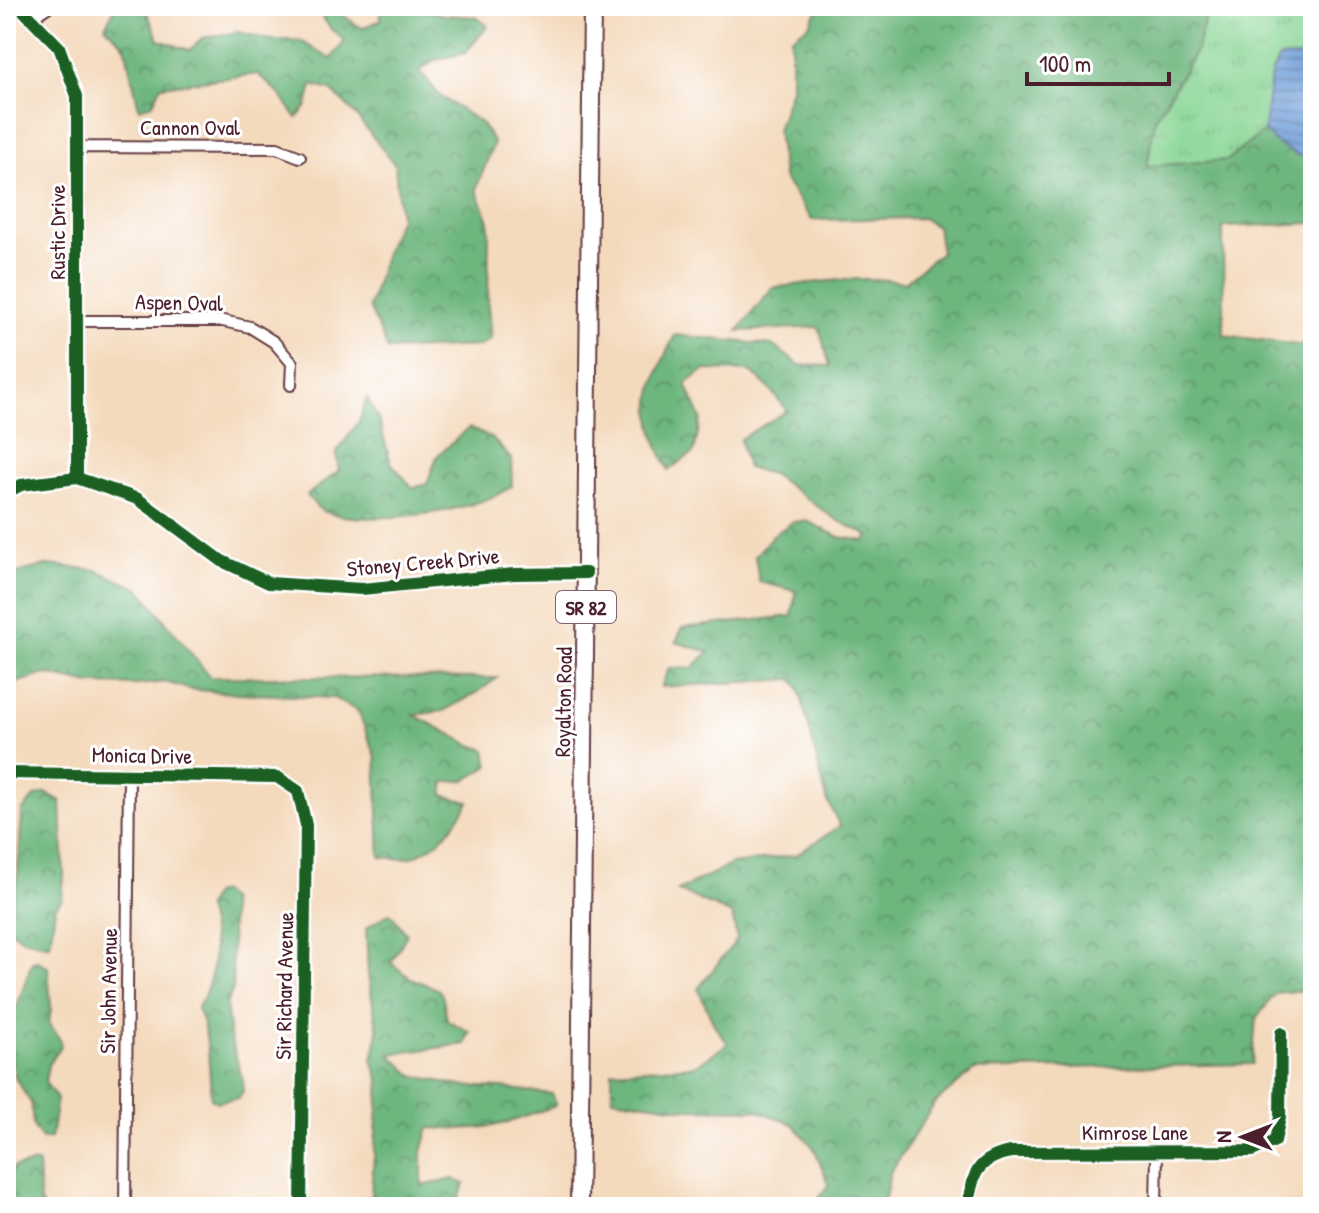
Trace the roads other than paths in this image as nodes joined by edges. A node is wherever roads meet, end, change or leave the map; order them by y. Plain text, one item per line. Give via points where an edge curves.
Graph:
1 (19, 6) edge
2 (49, 6) edge
3 (592, 6) edge
4 (32, 17) junction
5 (77, 147) junction
6 (300, 157) dead end
7 (77, 321) junction
8 (291, 385) dead end
9 (77, 478) junction
10 (6, 493) edge
11 (586, 573) junction
12 (6, 773) edge
13 (129, 775) junction
14 (277, 777) joint
15 (1281, 1033) dead end
16 (1157, 1153) junction
17 (125, 1207) edge
18 (301, 1207) edge
19 (579, 1207) edge
20 (968, 1207) edge
21 (1156, 1207) edge

1 - 4 street, Rustic Drive
2 - 4 street
3 - 11 main road, Royalton Road / SR 82
4 - 5 street, Rustic Drive via 59,47 77,96
5 - 6 street, Cannon Oval via 277,148
5 - 7 street, Rustic Drive
7 - 8 street, Aspen Oval via 223,321 250,327 274,342 292,363
7 - 9 street, Rustic Drive
9 - 10 street, Stoney Creek Drive via 21,485
9 - 11 street, Stoney Creek Drive via 138,499 222,561 269,583 362,589 514,574
11 - 19 main road, Royalton Road / SR 82
12 - 13 street, Monica Drive
13 - 14 street, Monica Drive
13 - 17 street, Sir John Avenue
14 - 18 street, Sir Richard Avenue via 298,791 306,825
15 - 16 street, Kimrose Lane via 1275,1141 1252,1151
16 - 20 street, Kimrose Lane via 994,1155 977,1170
16 - 21 street

